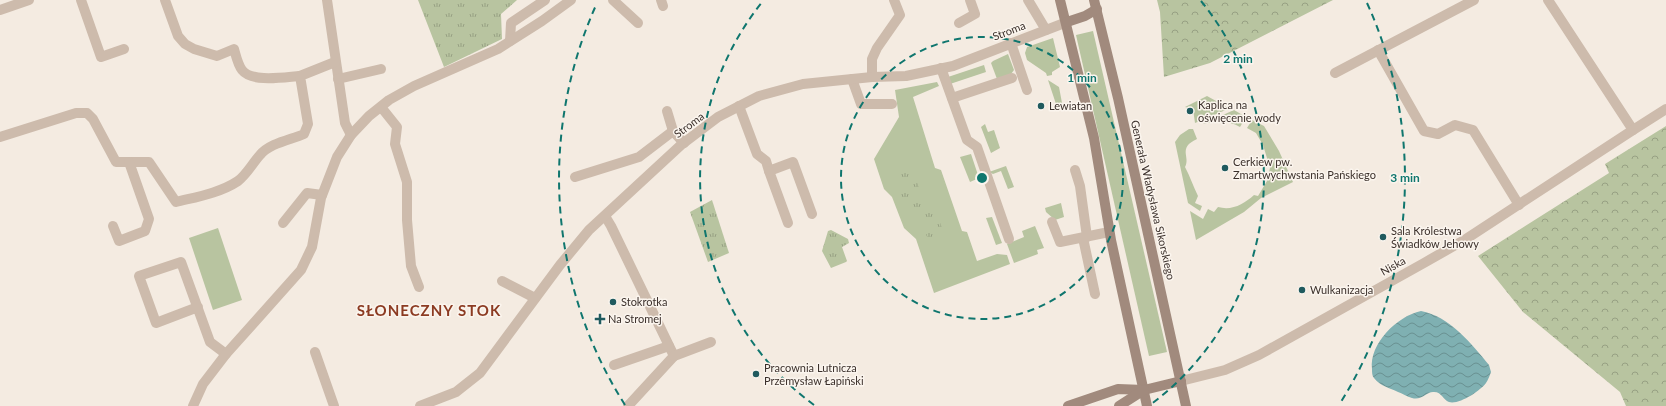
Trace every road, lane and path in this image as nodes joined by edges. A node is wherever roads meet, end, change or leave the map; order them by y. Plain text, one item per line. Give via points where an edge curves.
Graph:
1 (29, 0) edge
2 (81, 0) edge
3 (165, 0) edge
4 (327, 0) edge
5 (545, 0) edge
6 (571, 0) edge
7 (613, 0) edge
8 (894, 0) edge
9 (970, 0) edge
10 (1028, 0) edge
11 (1060, 0) edge
12 (1474, 0) edge
13 (1548, 0) edge
14 (1095, 4) edge
15 (0, 10) edge
16 (1067, 22) junction
17 (638, 23) dead end
18 (959, 23) dead end
19 (1046, 30) junction
20 (510, 41) junction
21 (1011, 43) junction
22 (124, 49) dead end
23 (1378, 50) junction
24 (335, 62) junction
25 (941, 68) junction
26 (381, 69) dead end
27 (1335, 73) dead end
28 (300, 76) junction
29 (872, 77) junction
30 (1012, 78) dead end
31 (338, 79) junction
32 (852, 79) junction
33 (1027, 90) dead end
34 (952, 98) junction
35 (892, 104) dead end
36 (740, 106) junction
37 (381, 107) junction
38 (667, 110) dead end
39 (1666, 110) edge
40 (1633, 130) junction
41 (673, 131) junction
42 (351, 135) junction
43 (0, 138) edge
44 (684, 143) junction
45 (129, 162) junction
46 (769, 170) junction
47 (1075, 170) dead end
48 (575, 177) dead end
49 (322, 195) junction
50 (1519, 205) junction
51 (812, 214) dead end
52 (604, 216) junction
53 (1052, 222) dead end
54 (283, 223) dead end
55 (788, 223) dead end
56 (113, 226) dead end
57 (1109, 232) junction
58 (1085, 238) junction
59 (1009, 239) dead end
60 (502, 281) dead end
61 (419, 287) dead end
62 (1095, 294) dead end
63 (535, 298) junction
64 (198, 307) junction
65 (711, 342) dead end
66 (669, 346) junction
67 (315, 352) dead end
68 (226, 354) junction
69 (674, 356) junction
70 (614, 365) dead end
71 (1181, 381) junction
72 (1144, 390) junction
73 (193, 406) edge
74 (334, 406) edge
75 (420, 406) edge
76 (628, 406) edge
77 (1068, 406) edge
78 (1119, 406) edge
79 (1147, 406) edge
80 (1186, 406) edge

1 - 15 street
2 - 22 street via 101,56
3 - 28 street via 179,39 185,44 217,56 234,50 241,69 247,75 264,79
4 - 24 street
5 - 20 street via 511,23
6 - 20 street
7 - 17 street
8 - 29 street via 900,15 872,59
9 - 18 street via 974,14
10 - 19 street
11 - 16 main road
12 - 23 street
13 - 40 street
14 - 16 main road via 1085,16
14 - 71 main road, Generała Władysława Sikorskiego
16 - 19 street, Stroma
16 - 57 main road via 1094,138
19 - 21 street, Stroma
20 - 37 street via 466,64 414,86
21 - 25 street, Stroma via 953,66
21 - 33 street
23 - 27 street
23 - 50 street via 1424,131 1438,134 1455,125 1473,130
24 - 28 street
24 - 31 street
25 - 29 street, Stroma via 906,76
25 - 34 street
26 - 31 street
28 - 45 street via 308,124 304,134 271,146 260,154 238,181 226,188 176,202 149,162
29 - 32 street, Stroma
30 - 34 street
31 - 42 street via 345,123
32 - 35 street via 861,104
32 - 36 street, Stroma via 803,84 759,96
34 - 59 street via 968,140 977,146
36 - 44 street, Stroma via 718,117
36 - 46 street via 757,154 766,161
37 - 42 street
37 - 61 street via 397,127 395,144 407,182 411,266
38 - 41 street
39 - 40 street, Niska
40 - 50 street, Niska
41 - 44 street
41 - 48 street via 639,157
42 - 49 street via 337,157
43 - 45 street via 76,113 86,113 93,119 116,162
44 - 52 street, Stroma
45 - 56 street via 149,219 145,231 119,241
46 - 51 street via 793,162
46 - 55 street
47 - 58 street via 1080,186
49 - 54 street via 307,192
49 - 68 street via 312,247 301,270
50 - 71 street, Niska via 1466,239 1260,355 1225,370
52 - 63 street, Stroma via 564,259
52 - 66 street
53 - 58 street via 1060,242
57 - 58 street
57 - 72 main road
58 - 62 street
60 - 63 street
63 - 75 street, Stroma via 480,373 456,392
64 - 64 street via 156,323 139,276 181,262
64 - 68 street via 210,342
65 - 69 street
66 - 69 street
66 - 70 street
67 - 74 street
68 - 73 street via 203,384
69 - 76 street
71 - 72 main road
71 - 80 main road, Generała Władysława Sikorskiego
72 - 77 main road via 1118,389
72 - 78 main road
72 - 79 main road

